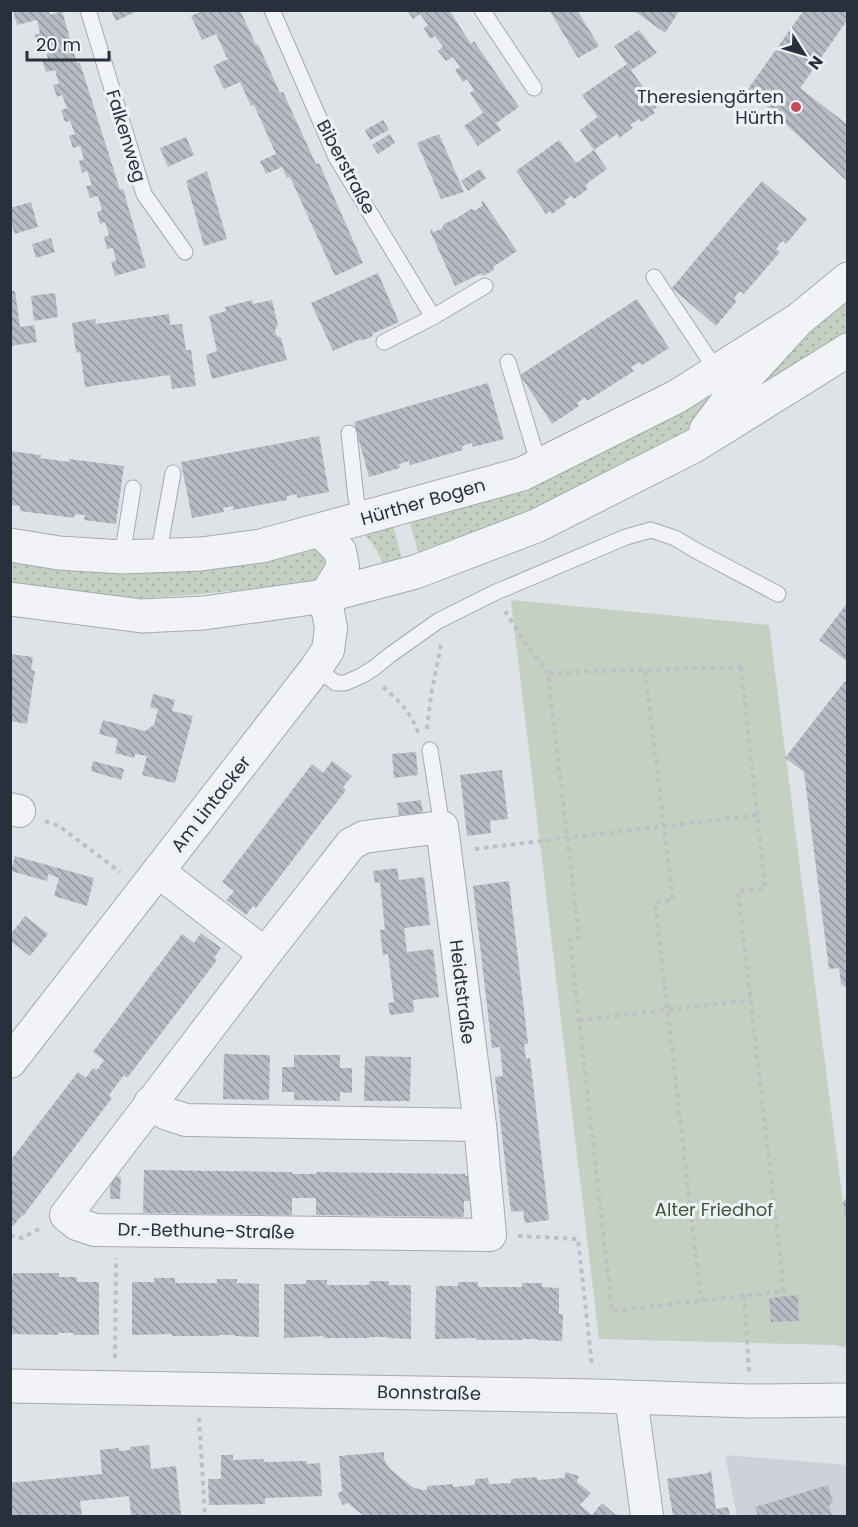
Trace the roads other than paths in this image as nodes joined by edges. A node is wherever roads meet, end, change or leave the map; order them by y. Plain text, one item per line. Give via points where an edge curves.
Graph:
1 (88, 10) edge
2 (272, 10) edge
3 (482, 10) edge
4 (534, 88) dead end
5 (185, 252) dead end
6 (654, 277) dead end
7 (848, 279) edge
8 (485, 286) dead end
9 (433, 317) junction
10 (798, 320) junction
11 (384, 342) dead end
12 (848, 350) edge
13 (508, 362) dead end
14 (717, 371) junction
15 (349, 433) dead end
16 (694, 446) junction
17 (539, 465) junction
18 (173, 473) dead end
19 (133, 488) dead end
20 (362, 519) junction
21 (320, 531) junction
22 (10, 545) edge
23 (162, 555) junction
24 (122, 557) junction
25 (778, 594) dead end
26 (325, 596) junction
27 (10, 599) edge
28 (316, 668) junction
29 (430, 750) road end
30 (443, 839) junction
31 (152, 881) junction
32 (265, 954) junction
33 (10, 1062) edge
34 (150, 1103) junction
35 (480, 1125) junction
36 (490, 1235) joint
37 (10, 1386) edge
38 (631, 1397) junction
39 (848, 1400) edge
40 (646, 1516) edge

1 - 5 lane, Falkenweg via 144,194
2 - 9 lane, Biberstraße via 336,157
3 - 4 lane
6 - 14 lane
7 - 10 street, Hürther Bogen
8 - 9 lane
9 - 11 lane
10 - 14 street, Hürther Bogen
10 - 16 street, Hürther Bogen via 744,379
12 - 16 street, Hürther Bogen
13 - 17 lane
14 - 17 street, Hürther Bogen via 676,397
15 - 20 lane
16 - 26 street, Hürther Bogen via 536,526 415,572
17 - 20 street, Hürther Bogen via 522,474
18 - 23 lane
19 - 24 lane
20 - 21 street, Hürther Bogen
21 - 23 street, Hürther Bogen via 261,546
21 - 26 street via 340,551 343,567
22 - 24 street, Hürther Bogen
23 - 24 street, Hürther Bogen
25 - 28 lane via 675,538 651,530 494,593 438,621 365,674 336,683
26 - 27 street, Hürther Bogen via 204,613 142,616
26 - 28 street, Am Lintacker via 331,628 328,650
28 - 31 street, Am Lintacker
29 - 30 lane, Heidtstraße
30 - 32 street, Dr.-Bethune-Straße via 364,837 351,844
30 - 35 street, Heidtstraße
31 - 32 street
31 - 33 street, Am Lintacker
32 - 34 street, Dr.-Bethune-Straße
34 - 35 street via 186,1120
34 - 36 street, Dr.-Bethune-Straße via 66,1215 77,1224 95,1230
35 - 36 street, Heidtstraße
37 - 38 street, Bonnstraße
38 - 39 street, Bonnstraße
38 - 40 street

